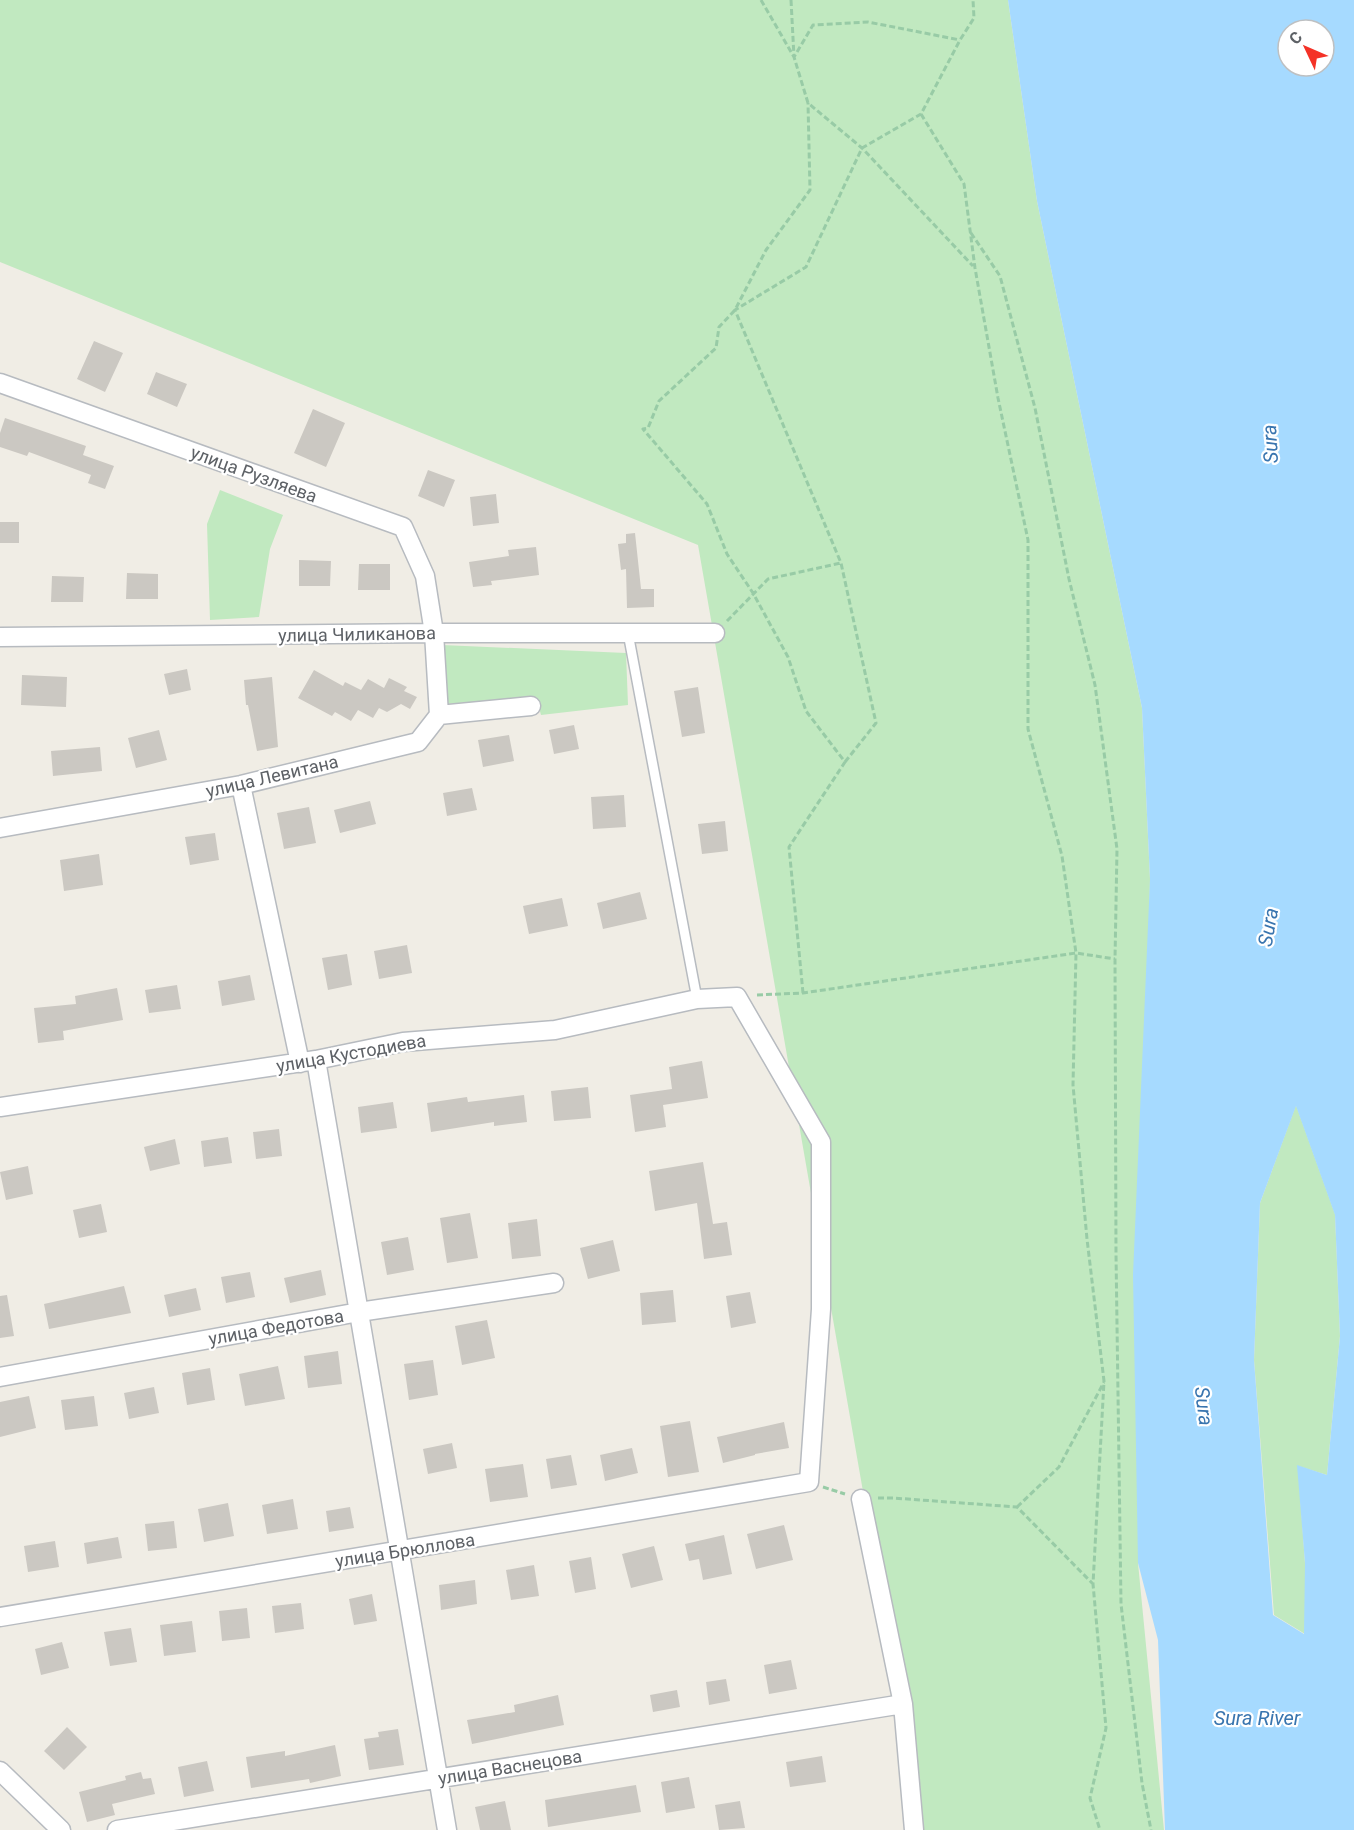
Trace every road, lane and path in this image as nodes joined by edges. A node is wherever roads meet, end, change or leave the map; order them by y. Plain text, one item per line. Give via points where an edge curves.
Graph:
1 (761, 0) edge
2 (791, 0) edge
3 (973, 0) edge
4 (960, 40) junction
5 (794, 57) junction
6 (807, 104) junction
7 (921, 114) junction
8 (862, 148) junction
9 (970, 231) junction
10 (975, 268) junction
11 (735, 310) junction
12 (0, 383) edge
13 (841, 563) junction
14 (753, 593) junction
15 (435, 633) junction
16 (628, 633) junction
17 (715, 633) joint
18 (0, 638) edge
19 (531, 706) dead end
20 (439, 715) junction
21 (844, 762) junction
22 (241, 785) junction
23 (0, 828) edge
24 (1076, 953) junction
25 (1115, 959) junction
26 (803, 993) junction
27 (737, 996) junction
28 (697, 999) junction
29 (308, 1061) junction
30 (0, 1107) edge
31 (554, 1283) dead end
32 (359, 1312) junction
33 (0, 1377) edge
34 (1104, 1381) junction
35 (809, 1482) junction
36 (861, 1499) junction
37 (1017, 1507) junction
38 (400, 1551) junction
39 (1093, 1584) junction
40 (0, 1617) edge
41 (903, 1704) junction
42 (0, 1771) edge
43 (438, 1779) junction
44 (61, 1830) edge
45 (117, 1830) edge
46 (447, 1830) edge
47 (914, 1830) edge
48 (1100, 1830) edge
49 (1151, 1830) edge

1 - 5 path
2 - 5 path
3 - 4 path via 975,18
4 - 5 path via 868,22 813,25
4 - 7 path
5 - 6 path
6 - 8 path
6 - 11 path via 810,190 766,250
7 - 8 path
7 - 9 path via 964,184
8 - 10 path
8 - 11 path via 806,267
9 - 10 path
9 - 25 path via 1000,276 1035,408 1095,685 1117,849
10 - 24 path via 1028,540 1028,729 1062,856
11 - 13 path
11 - 14 path via 719,327 716,348 660,401 648,428 643,429 707,504 727,554
12 - 15 street, улица Рузляева via 403,527 424,576
13 - 14 path via 768,579
13 - 21 path via 876,723
14 - 17 path
14 - 21 path via 788,657 806,711
15 - 16 street, улица Чиликанова
15 - 18 street, улица Чиликанова
15 - 20 street, улица Рузляева
16 - 17 street, улица Чиликанова
16 - 28 lane
19 - 20 street
20 - 22 street, улица Левитана via 418,742
21 - 26 path via 789,848
22 - 23 street, улица Левитана
22 - 29 street
24 - 25 path
24 - 26 path
24 - 34 path via 1073,1085
25 - 49 path via 1121,1604
26 - 27 path
27 - 28 street, улица Кустодиева
27 - 35 street via 821,1142 821,1309
28 - 29 street, улица Кустодиева via 555,1030 403,1042
29 - 30 street, улица Кустодиева
29 - 32 street
31 - 32 street, улица Федотова
32 - 33 street, улица Федотова
32 - 38 street
34 - 37 path via 1059,1467
34 - 39 path
35 - 36 path
35 - 38 street, улица Брюллова
36 - 37 path
36 - 41 street
37 - 39 path
38 - 40 street, улица Брюллова
38 - 43 street
39 - 48 path via 1106,1728 1090,1798
41 - 43 street, улица Васнецова
41 - 47 street
42 - 44 street
43 - 45 street, улица Васнецова
43 - 46 street

